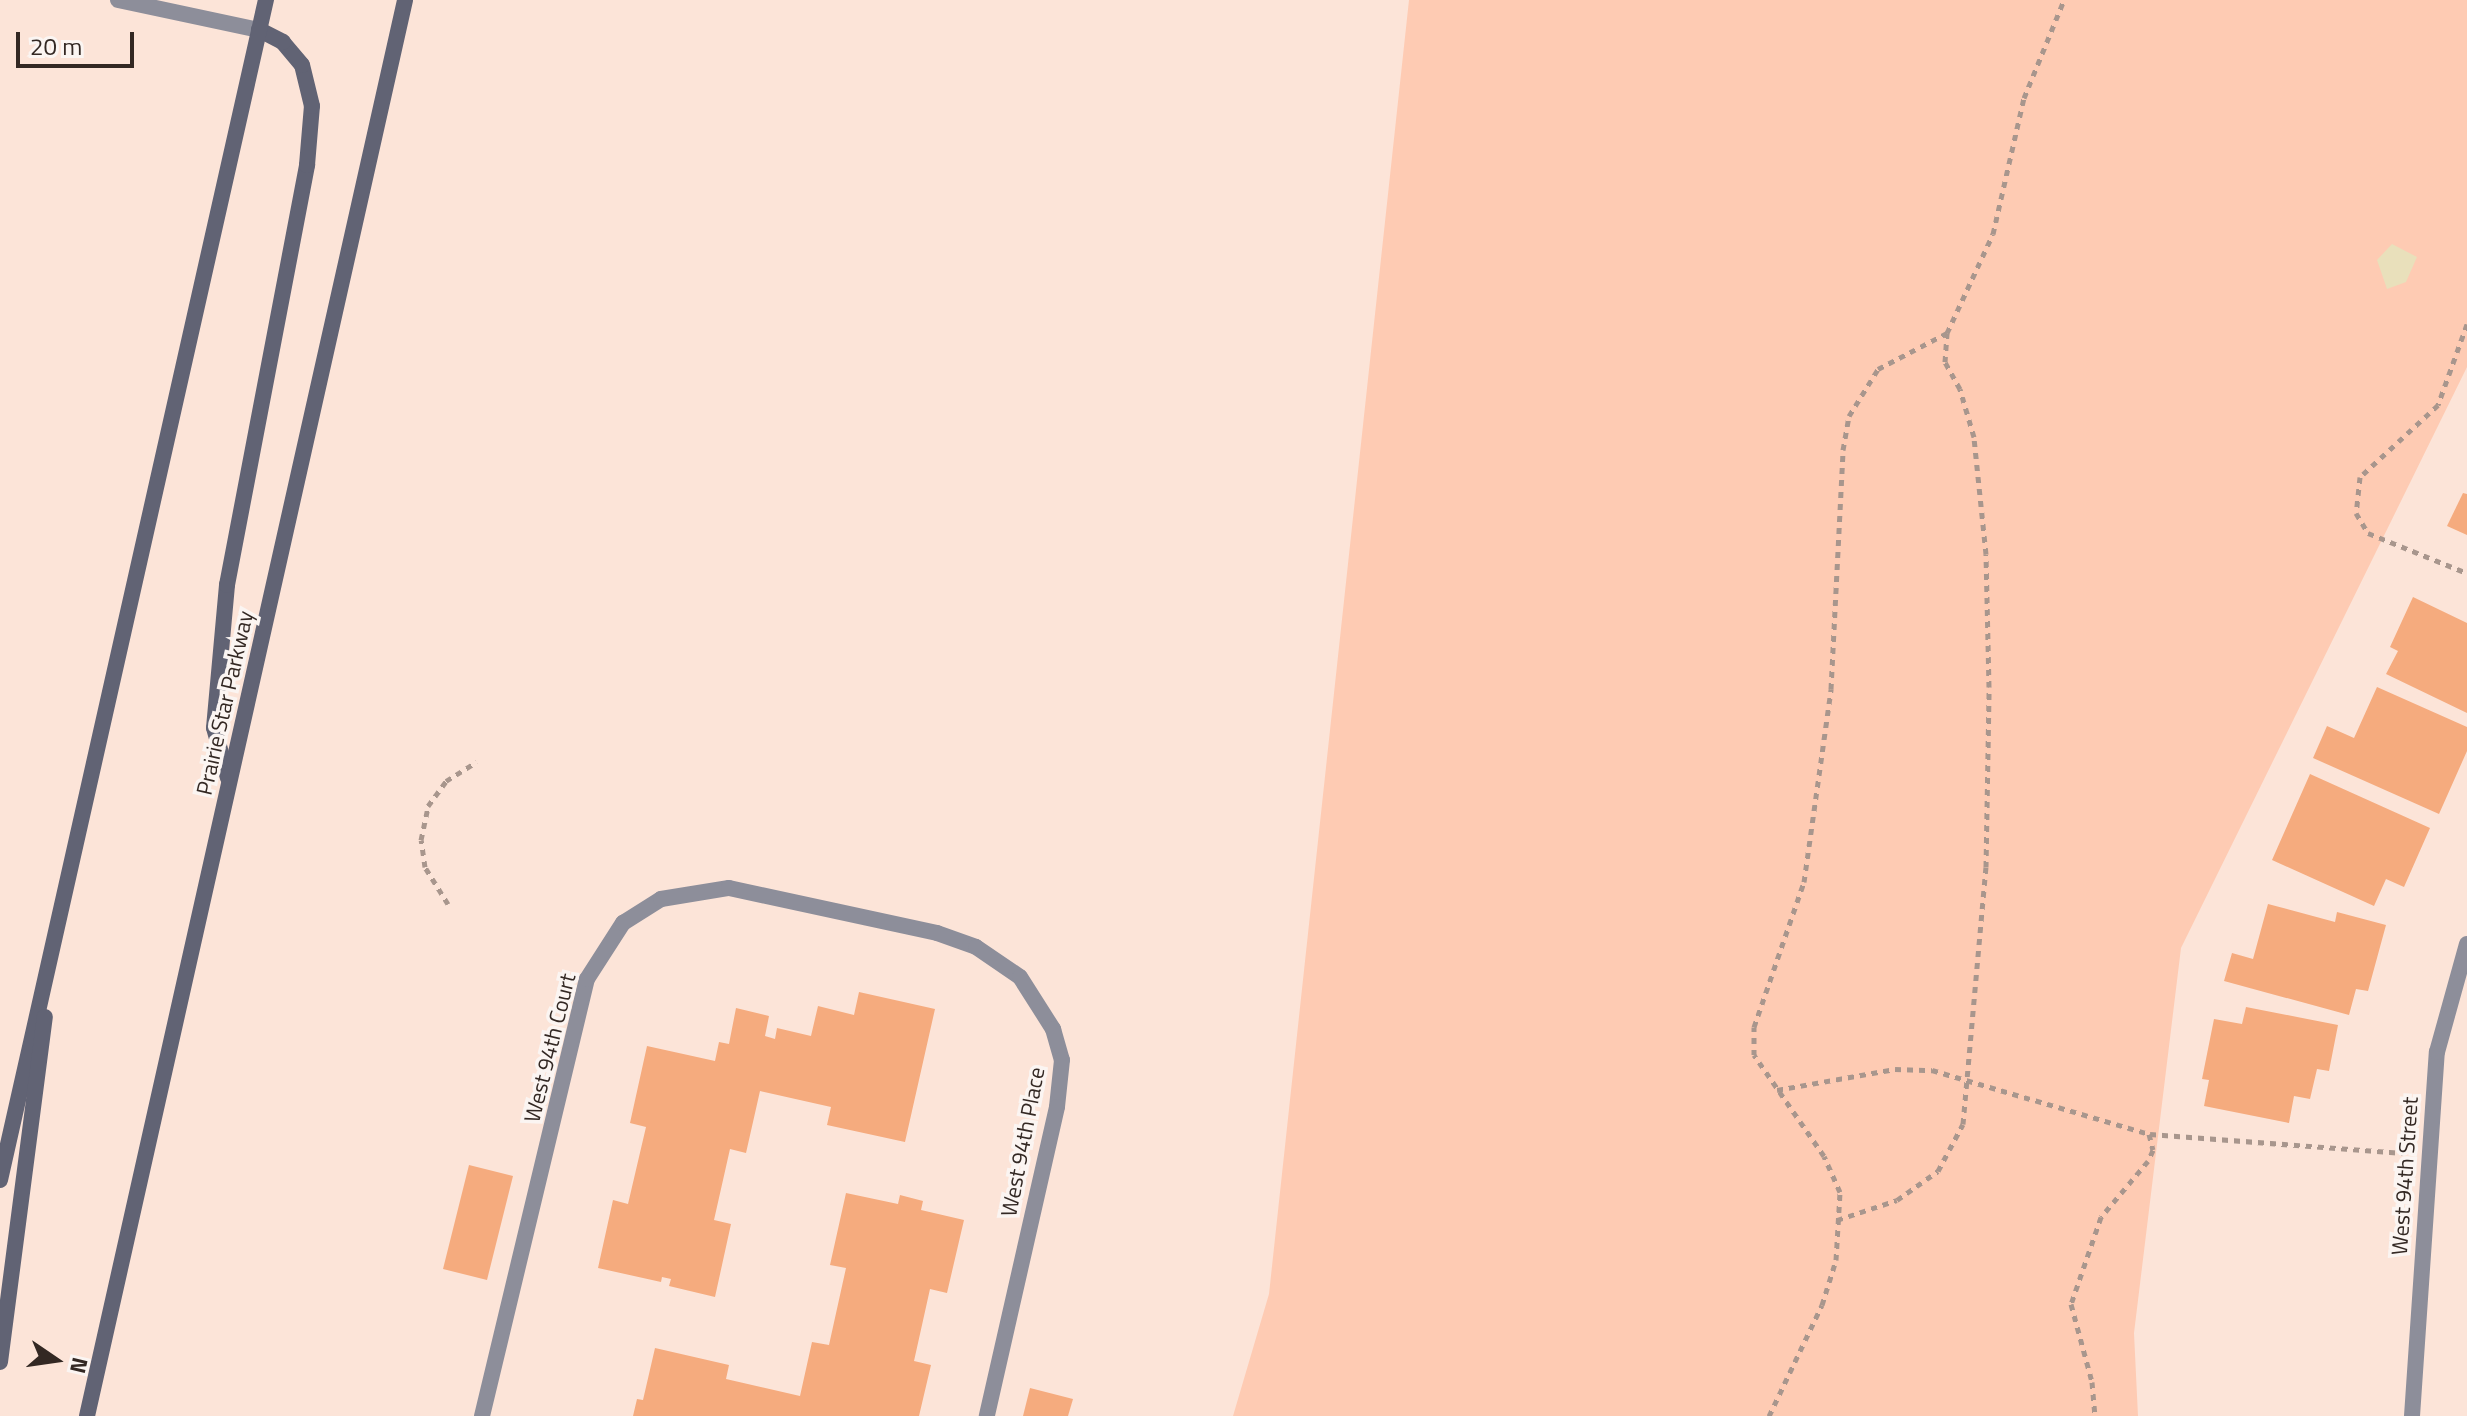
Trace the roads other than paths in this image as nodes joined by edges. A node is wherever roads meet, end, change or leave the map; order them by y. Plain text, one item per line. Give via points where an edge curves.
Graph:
1 (118, 0) edge
2 (266, 0) edge
3 (405, 0) edge
4 (259, 30) junction
5 (229, 783) junction
6 (60, 905) junction
7 (937, 933) joint
8 (2467, 944) edge
9 (0, 1180) edge
10 (0, 1362) edge
11 (87, 1416) edge
12 (482, 1416) edge
13 (987, 1416) edge
14 (2412, 1416) edge

1 - 4 street
2 - 4 main road
3 - 5 main road, Prairie Star Parkway
4 - 5 main road via 283,42 302,65 312,106 307,165 227,585 214,728
4 - 6 main road
5 - 11 main road, Prairie Star Parkway
6 - 9 main road
6 - 10 main road
7 - 12 street, West 94th Court via 729,888 661,899 623,923 587,979
7 - 13 street, West 94th Place via 976,947 1020,977 1053,1029 1062,1060 1057,1107
8 - 14 street, West 94th Street via 2437,1052

